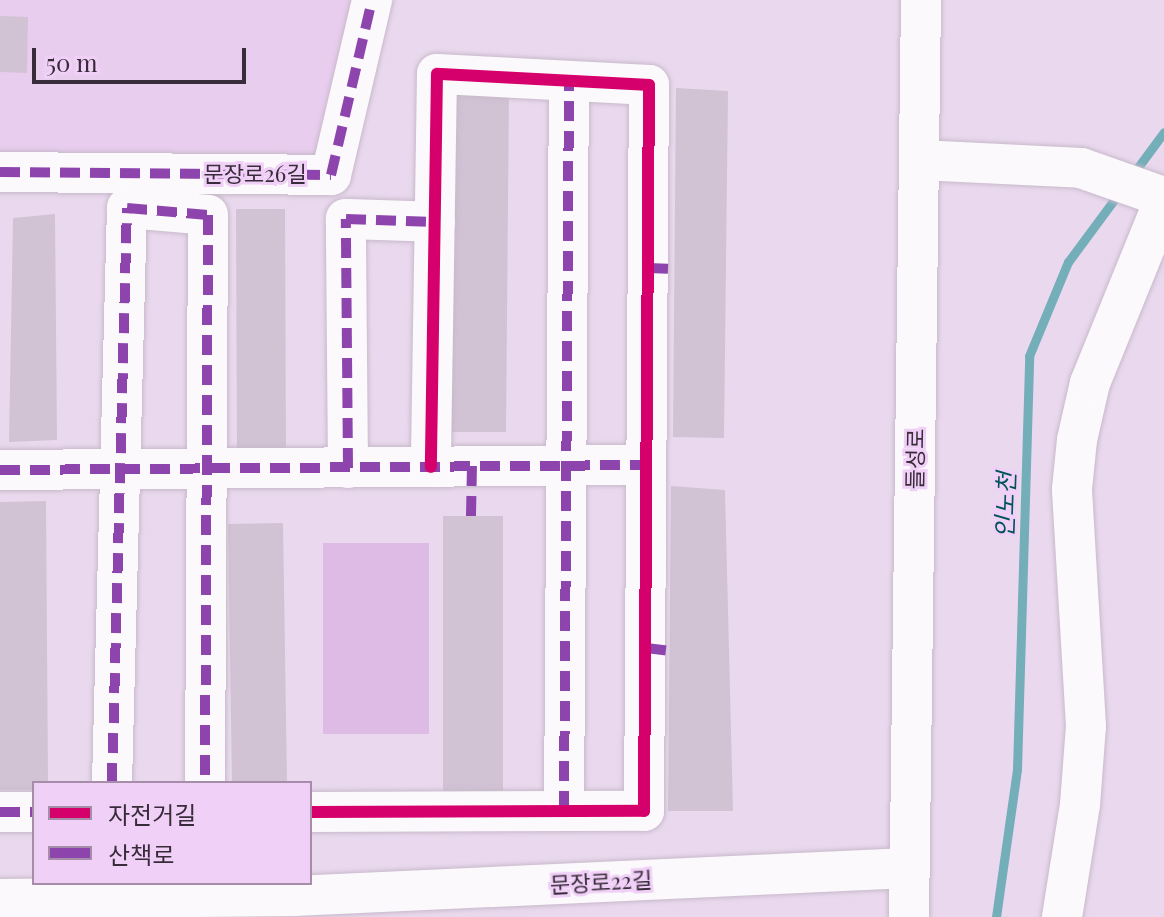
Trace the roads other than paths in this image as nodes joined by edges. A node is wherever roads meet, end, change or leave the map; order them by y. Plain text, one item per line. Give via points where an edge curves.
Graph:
1 (372, 0) edge
2 (921, 0) edge
3 (569, 81) junction
4 (920, 160) junction
5 (0, 172) edge
6 (1157, 196) edge
7 (435, 222) junction
8 (646, 465) junction
9 (566, 466) junction
10 (431, 467) junction
11 (206, 468) junction
12 (348, 468) junction
13 (120, 469) junction
14 (0, 470) edge
15 (112, 781) edge
16 (205, 781) edge
17 (564, 811) junction
18 (0, 812) edge
19 (32, 812) edge
20 (312, 812) edge
21 (908, 868) junction
22 (0, 899) edge
23 (294, 907) edge
24 (909, 917) edge
25 (1062, 917) edge

1 - 5 street, 문장로26길 via 331,175
2 - 4 street, 들성로
3 - 7 street via 437,74
3 - 8 street via 649,85
3 - 9 street
4 - 6 street via 1081,168
4 - 21 street, 들성로
6 - 25 street via 1090,383 1077,440 1072,489 1086,726
7 - 10 street
7 - 12 street via 346,219
8 - 9 street
8 - 17 street via 644,811
9 - 10 street
9 - 17 street
10 - 12 street
11 - 12 street
11 - 13 street
11 - 13 street via 208,215 127,208
11 - 16 street
13 - 14 street
13 - 15 street
17 - 20 street
18 - 19 street
21 - 23 street, 문장로22길
21 - 24 street, 들성로
22 - 23 street, 문장로22길

